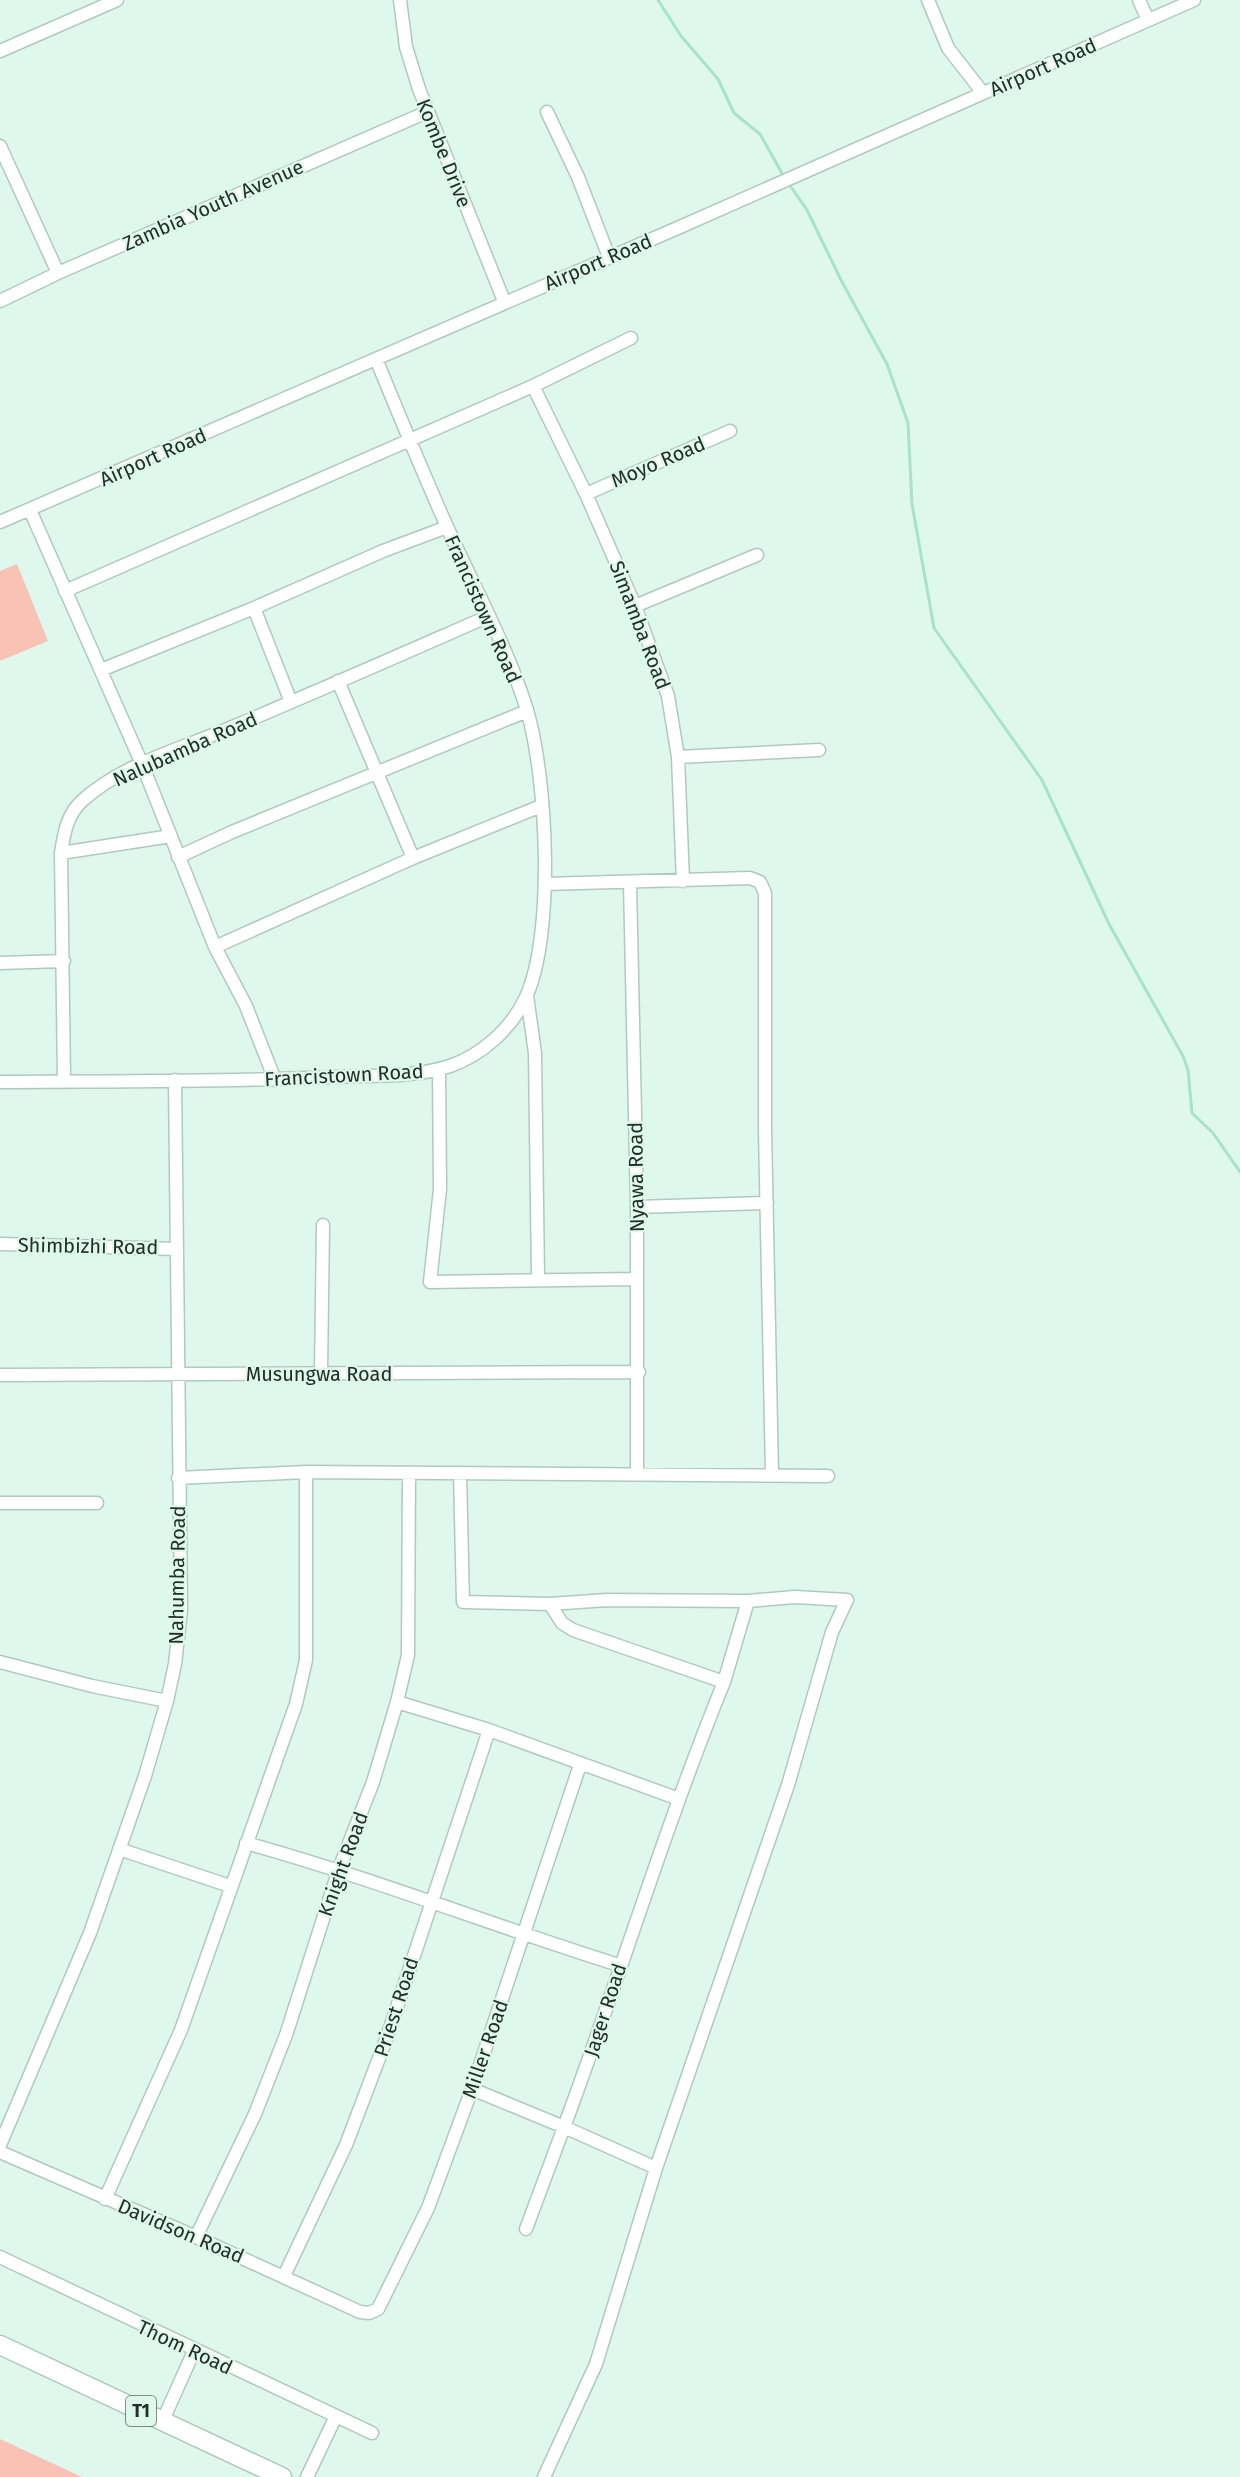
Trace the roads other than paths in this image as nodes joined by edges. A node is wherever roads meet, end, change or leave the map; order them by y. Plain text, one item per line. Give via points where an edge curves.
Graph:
1 (117, 0) edge
2 (400, 0) edge
3 (928, 0) edge
4 (1139, 0) edge
5 (1194, 0) edge
6 (1148, 20) junction
7 (0, 51) edge
8 (983, 93) junction
9 (427, 112) junction
10 (547, 112) dead end
11 (1, 151) edge
12 (609, 257) junction
13 (58, 273) junction
14 (0, 301) edge
15 (504, 302) junction
16 (631, 338) dead end
17 (376, 358) junction
18 (533, 386) junction
19 (730, 431) dead end
20 (409, 439) junction
21 (586, 494) junction
22 (30, 510) junction
23 (0, 522) edge
24 (447, 527) junction
25 (757, 555) dead end
26 (65, 591) junction
27 (635, 606) junction
28 (254, 608) junction
29 (489, 616) junction
30 (101, 670) junction
31 (338, 681) junction
32 (291, 702) junction
33 (527, 711) junction
34 (819, 750) dead end
35 (678, 757) junction
36 (142, 764) junction
37 (377, 773) junction
38 (542, 806) junction
39 (171, 836) junction
40 (61, 853) junction
41 (178, 857) junction
42 (413, 858) junction
43 (683, 881) junction
44 (630, 882) junction
45 (544, 884) junction
46 (215, 947) junction
47 (64, 961) junction
48 (0, 963) edge
49 (527, 996) junction
50 (439, 1069) junction
51 (176, 1080) junction
52 (275, 1080) junction
53 (0, 1082) edge
54 (64, 1082) junction
55 (767, 1203) junction
56 (637, 1207) junction
57 (323, 1225) dead end
58 (0, 1244) edge
59 (177, 1249) junction
60 (538, 1278) junction
61 (635, 1279) junction
62 (321, 1372) junction
63 (639, 1372) junction
64 (179, 1374) junction
65 (0, 1375) edge
66 (306, 1472) junction
67 (410, 1473) junction
68 (460, 1473) junction
69 (637, 1473) junction
70 (772, 1474) junction
71 (828, 1476) dead end
72 (178, 1478) junction
73 (0, 1503) edge
74 (96, 1503) dead end
75 (748, 1601) junction
76 (550, 1604) junction
77 (0, 1662) edge
78 (724, 1682) junction
79 (167, 1701) junction
80 (397, 1702) junction
81 (489, 1730) junction
82 (580, 1765) junction
83 (679, 1799) junction
84 (246, 1844) junction
85 (119, 1848) junction
86 (339, 1869) junction
87 (230, 1886) junction
88 (430, 1902) junction
89 (523, 1935) junction
90 (619, 1965) junction
91 (472, 2089) junction
92 (564, 2127) junction
93 (0, 2145) edge
94 (0, 2152) edge
95 (656, 2168) junction
96 (105, 2199) junction
97 (526, 2229) dead end
98 (196, 2237) junction
99 (0, 2258) edge
100 (284, 2276) junction
101 (360, 2312) joint
102 (0, 2345) edge
103 (194, 2351) junction
104 (336, 2416) junction
105 (163, 2420) junction
106 (372, 2433) dead end
107 (282, 2477) edge
108 (307, 2477) edge
109 (544, 2477) edge

1 - 7 street
2 - 9 street, Kombe Drive via 405,47
3 - 8 street via 948,48
4 - 6 street
5 - 6 street, Airport Road
6 - 8 street, Airport Road
8 - 12 street, Airport Road
9 - 13 street, Zambia Youth Avenue
9 - 15 street, Kombe Drive
10 - 12 street
11 - 13 street
12 - 15 street, Airport Road
13 - 14 street, Zambia Youth Avenue
15 - 17 street, Airport Road
16 - 18 street
17 - 20 street, Francistown Road
17 - 22 street, Airport Road
18 - 20 street
18 - 21 street, Simamba Road
19 - 21 street, Moyo Road
20 - 24 street, Francistown Road
20 - 26 street
21 - 27 street, Simamba Road
22 - 23 street, Airport Road
22 - 26 street
24 - 28 street
24 - 29 street, Francistown Road
25 - 27 street
26 - 30 street
27 - 35 street, Simamba Road via 668,696
28 - 30 street
28 - 32 street
29 - 31 street, Nalubamba Road
29 - 33 street, Francistown Road
30 - 36 street
31 - 32 street, Nalubamba Road
31 - 37 street
32 - 36 street, Nalubamba Road
33 - 37 street
33 - 38 street, Francistown Road
34 - 35 street
35 - 43 street, Simamba Road
36 - 39 street
36 - 40 street, Nalubamba Road via 81,801 67,820
37 - 41 street
37 - 42 street
38 - 42 street
38 - 45 street, Francistown Road
39 - 40 street
39 - 41 street
40 - 47 street, Nalubamba Road
41 - 46 street
42 - 46 street
43 - 44 street
43 - 55 street via 750,878 760,882 765,893
44 - 45 street
44 - 56 street, Nyawa Road
45 - 49 street, Francistown Road via 541,939
46 - 52 street via 246,1006
47 - 48 street
47 - 54 street, Nalubamba Road
49 - 50 street, Francistown Road via 496,1038 461,1061
49 - 60 street via 535,1053
50 - 52 street, Francistown Road via 388,1076
50 - 60 street via 440,1189 430,1282
51 - 52 street, Francistown Road
51 - 54 street, Francistown Road
51 - 59 street, Nahumba Road
53 - 54 street, Francistown Road
55 - 56 street
55 - 70 street
56 - 61 street, Nyawa Road
57 - 62 street
58 - 59 street, Shimbizhi Road
59 - 64 street, Nahumba Road
60 - 61 street
61 - 63 street, Nyawa Road
62 - 63 street, Musungwa Road
62 - 64 street, Musungwa Road
63 - 69 street, Nyawa Road
64 - 65 street, Musungwa Road
64 - 72 street, Nahumba Road
66 - 67 street
66 - 72 street
66 - 84 street via 306,1660 296,1704
67 - 68 street
67 - 80 street, Knight Road via 408,1655
68 - 69 street
68 - 76 street via 463,1602
69 - 70 street
70 - 71 street
72 - 79 street, Nahumba Road via 181,1610
73 - 74 street
75 - 76 street via 643,1599
75 - 78 street, Jager Road
75 - 95 street via 795,1597 847,1600 832,1632 788,1785
76 - 78 street via 562,1623 573,1630
77 - 79 street
78 - 83 street, Jager Road
79 - 85 street, Nahumba Road
80 - 81 street
80 - 86 street, Knight Road via 373,1782
81 - 82 street
81 - 88 street, Priest Road
82 - 83 street
82 - 89 street, Miller Road
83 - 90 street, Jager Road
84 - 86 street
84 - 87 street
85 - 87 street
85 - 93 street, Nahumba Road via 90,1933
86 - 88 street
86 - 98 street, Knight Road via 286,2035 255,2114
87 - 96 street via 181,2030
88 - 89 street
88 - 100 street, Priest Road via 387,2037 346,2145
89 - 90 street
89 - 91 street, Miller Road
90 - 92 street, Jager Road via 601,2028
91 - 92 street
91 - 101 street, Miller Road via 428,2208 382,2302 378,2309
92 - 95 street
92 - 97 street, Jager Road
94 - 96 street, Davidson Road
95 - 109 street via 596,2364
96 - 98 street, Davidson Road
98 - 100 street, Davidson Road
99 - 103 street, Thom Road
100 - 101 street, Davidson Road
102 - 105 highway, T1
103 - 104 street, Thom Road
103 - 105 street
104 - 106 street, Thom Road
104 - 108 street
105 - 107 highway, T1

